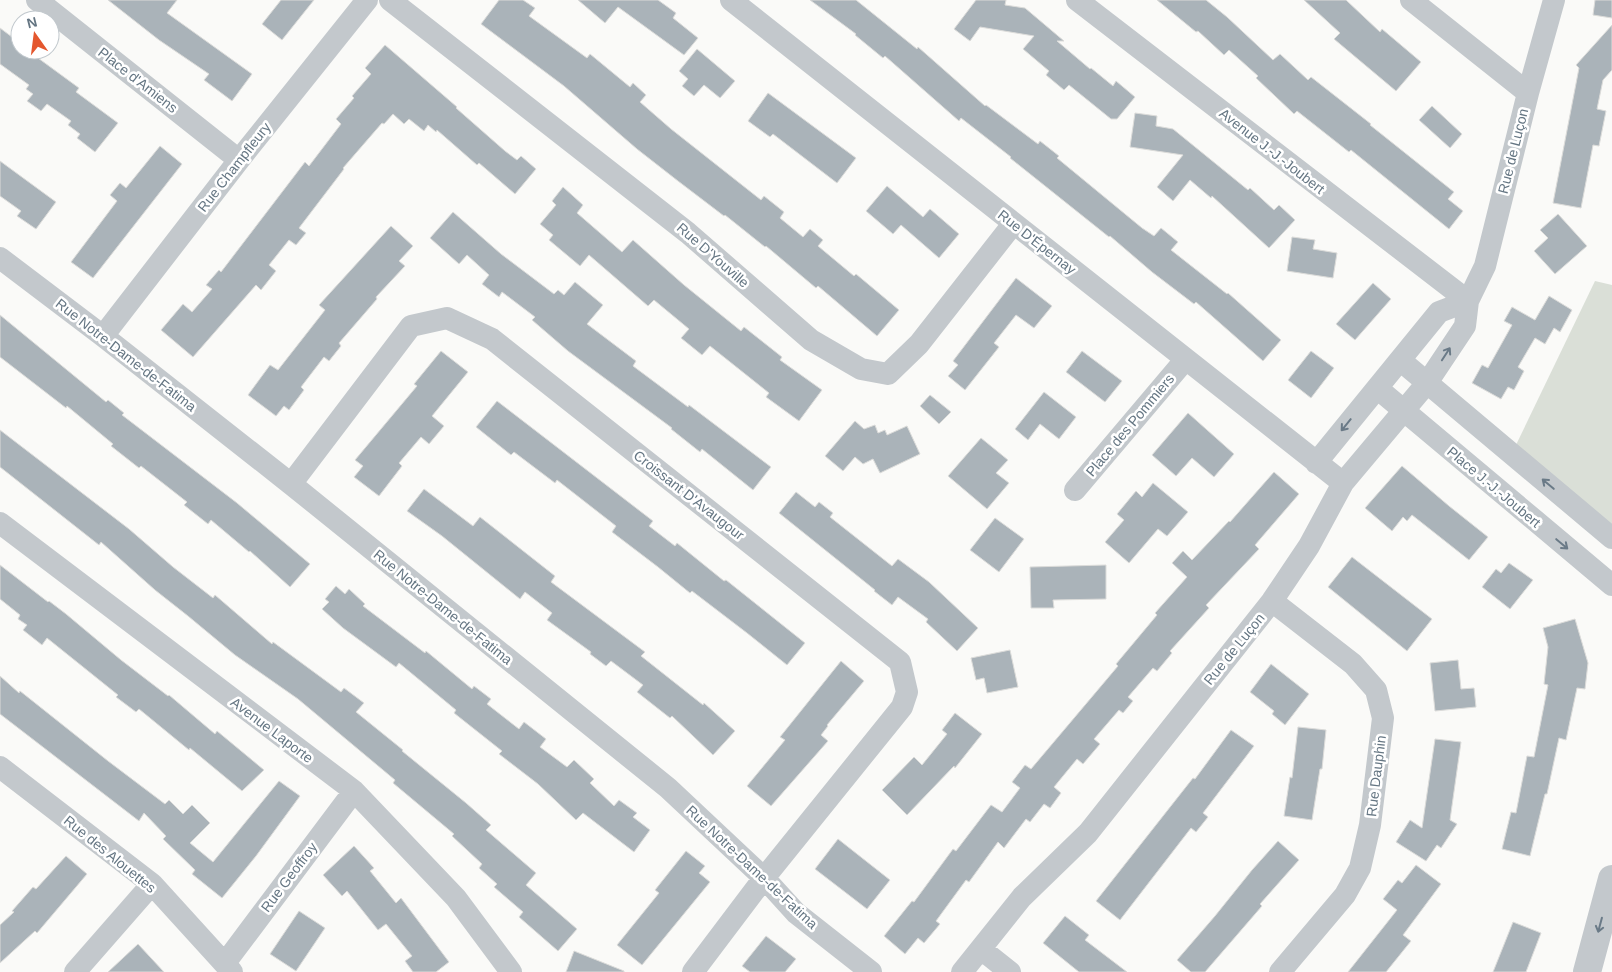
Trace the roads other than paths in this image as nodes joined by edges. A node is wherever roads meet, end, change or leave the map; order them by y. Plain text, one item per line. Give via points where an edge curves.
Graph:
1 (37, 0) edge
2 (367, 0) edge
3 (390, 0) edge
4 (731, 0) edge
5 (1077, 0) edge
6 (1411, 0) edge
7 (1554, 0) edge
8 (1528, 93) junction
9 (239, 160) junction
10 (1013, 224) junction
11 (0, 258) edge
12 (1468, 301) junction
13 (103, 336) junction
14 (1185, 360) junction
15 (1400, 360) junction
16 (1427, 383) junction
17 (1376, 388) junction
18 (1404, 412) junction
19 (1316, 463) junction
20 (291, 484) junction
21 (1343, 484) junction
22 (1075, 490) dead end
23 (0, 523) edge
24 (1612, 538) edge
25 (1612, 586) edge
26 (1272, 602) junction
27 (0, 767) edge
28 (354, 791) junction
29 (764, 878) junction
30 (1612, 879) edge
31 (152, 884) junction
32 (981, 949) junction
33 (229, 967) edge
34 (75, 972) edge
35 (511, 972) edge
36 (693, 972) edge
37 (871, 972) edge
38 (962, 972) edge
39 (1010, 972) edge
40 (1280, 972) edge
41 (1587, 972) edge

1 - 9 street, Place d'Amiens
2 - 9 street, Rue Champfleury
3 - 10 street, Rue D'Youville via 688,233 811,340 861,369 888,374 919,344
4 - 10 street, Rue D'Épernay
5 - 12 street, Avenue J.-J.-Joubert
6 - 8 street
7 - 8 street, Rue de Luçon
8 - 12 street, Rue de Luçon via 1485,266
9 - 13 street, Rue Champfleury
10 - 14 street, Rue D'Épernay
11 - 13 street, Rue Notre-Dame-de-Fatima
12 - 15 street via 1439,312
16 -> 12 street, Rue de Luçon via 1465,326
13 - 20 street, Rue Notre-Dame-de-Fatima
14 - 19 street, Rue D'Épernay
14 - 22 street, Place des Pommiers
15 - 16 street
15 - 17 street
16 - 18 street, Rue de Luçon
24 -> 16 street
17 - 18 street, Place J.-J.-Joubert
17 -> 19 street
18 - 21 street, Rue de Luçon
18 -> 25 street, Place J.-J.-Joubert
19 - 21 street, Rue D'Épernay
20 - 29 street, Rue Notre-Dame-de-Fatima via 668,788
20 - 29 street, Croissant D'Avaugour via 411,326 447,318 492,339 900,662 907,692 902,708
21 - 26 street, Rue de Luçon via 1309,546
23 - 28 street, Avenue Laporte
26 - 32 street, Rue de Luçon via 1088,833 1022,897
26 - 40 street, Rue Dauphin via 1353,664 1376,690 1383,718 1370,825 1360,868 1346,895
27 - 31 street, Rue des Alouettes
28 - 33 street, Rue Geoffroy
28 - 35 street, Avenue Laporte via 456,898
29 - 36 street
29 - 37 street, Rue Notre-Dame-de-Fatima via 796,913
30 -> 41 street
31 - 33 street, Rue des Alouettes
31 - 34 street
32 - 38 street, Rue de Luçon
32 - 39 street

